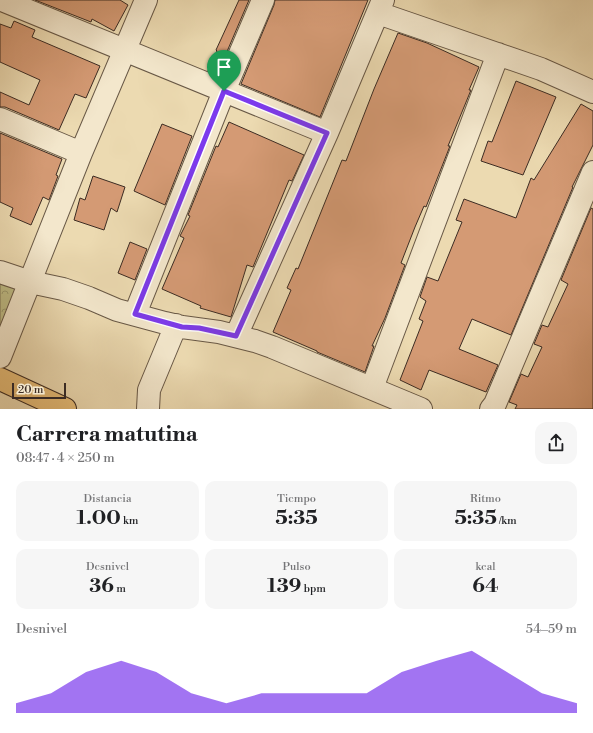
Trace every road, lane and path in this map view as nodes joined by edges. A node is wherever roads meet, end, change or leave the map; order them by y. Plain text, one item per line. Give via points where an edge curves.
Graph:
1 (2, 0) edge
2 (146, 0) edge
3 (264, 0) edge
4 (380, 7) edge
5 (124, 50) junction
6 (498, 54) junction
7 (224, 91) junction
8 (593, 92) edge
9 (0, 119) edge
10 (327, 133) junction
11 (81, 153) junction
12 (593, 172) edge
13 (0, 272) edge
14 (30, 282) junction
15 (135, 314) junction
16 (176, 325) junction
17 (236, 336) junction
18 (0, 357) edge
19 (0, 379) edge
20 (372, 388) junction
21 (66, 409) edge
22 (148, 409) edge
23 (421, 409) edge
24 (491, 409) edge

1 - 5 street
2 - 5 street
3 - 7 street
4 - 6 street
4 - 10 street
5 - 7 street
5 - 11 street
6 - 8 street via 541,69
6 - 20 street
7 - 10 street
7 - 15 street
9 - 11 street
10 - 17 street
11 - 14 street
12 - 24 street
13 - 14 street
14 - 15 street via 63,289 117,310
14 - 18 street
15 - 16 street
16 - 17 street
16 - 22 street via 149,390
17 - 20 street via 272,347
19 - 21 main road
20 - 23 street

